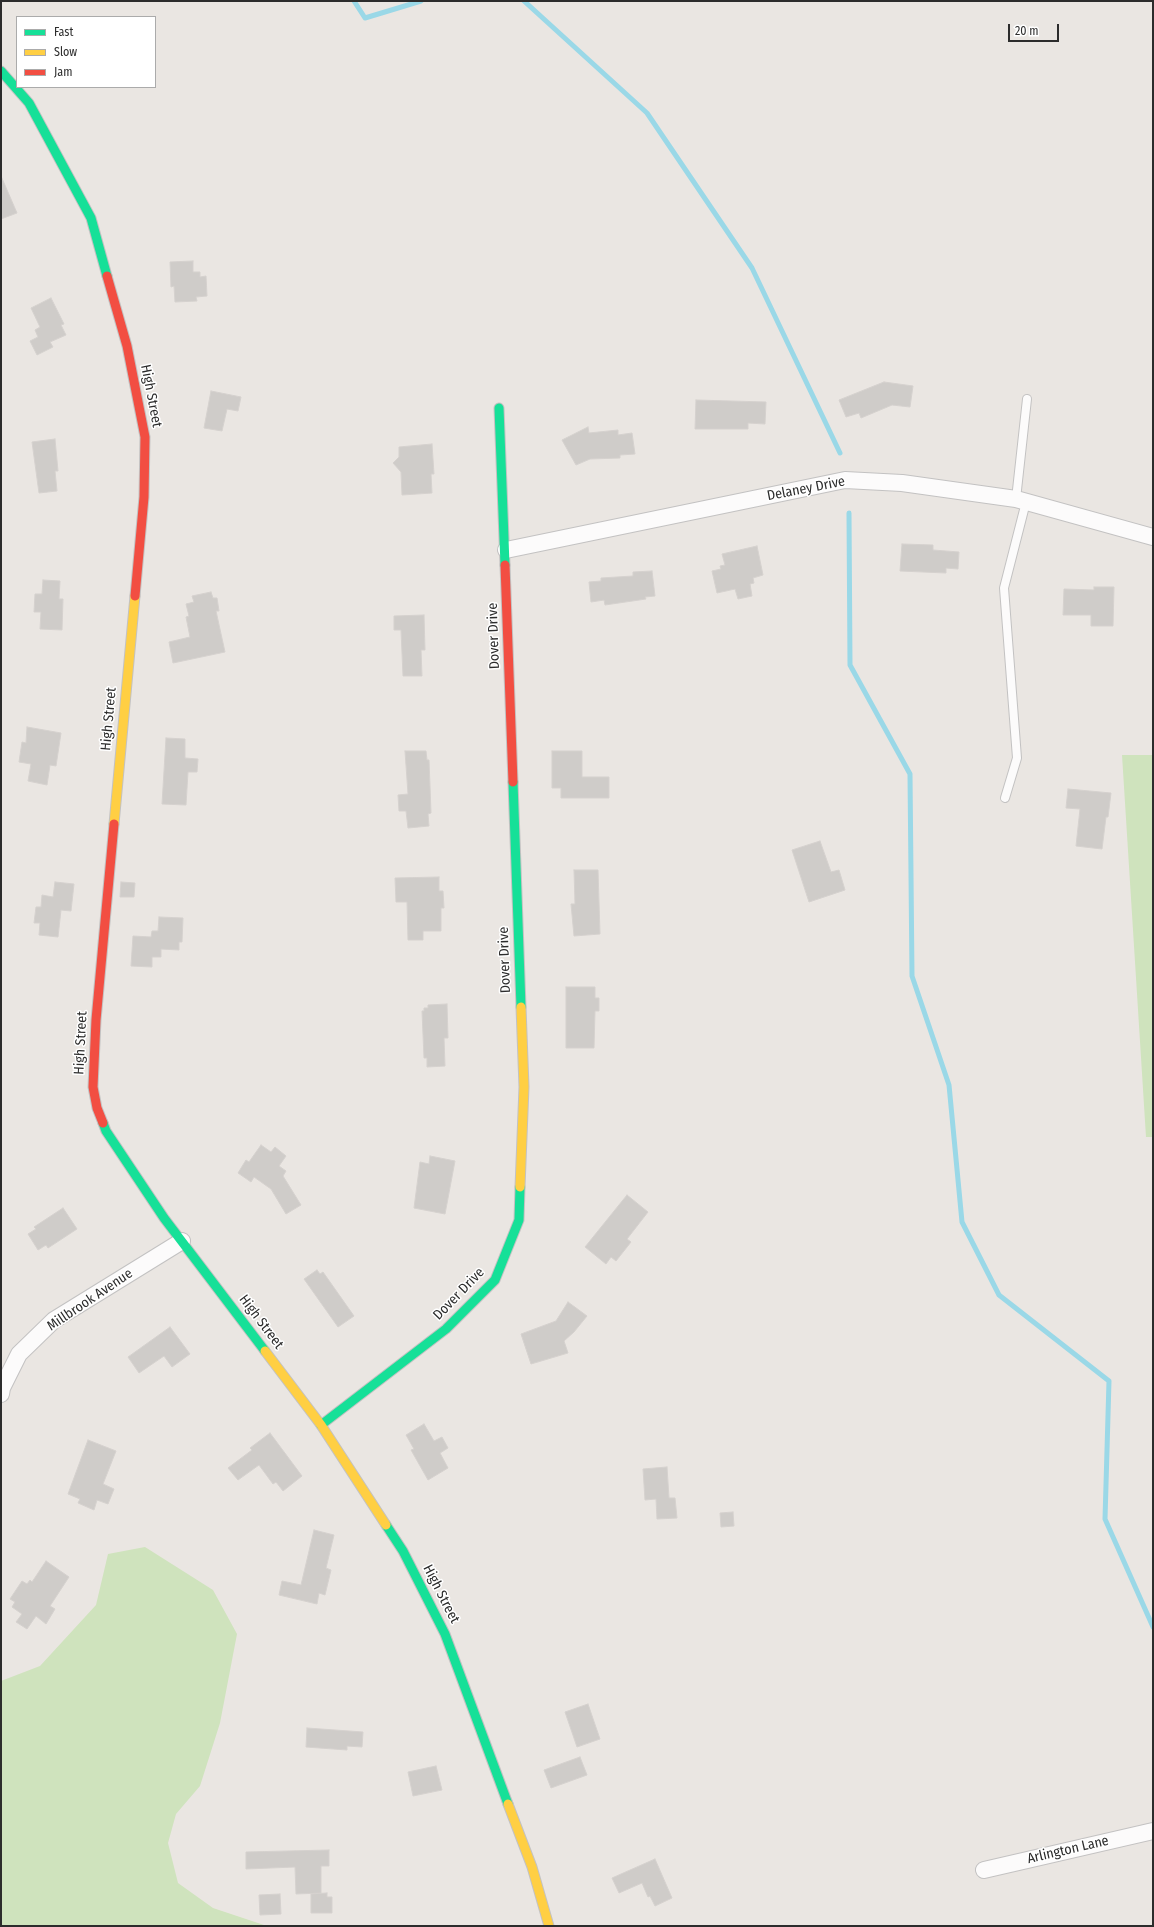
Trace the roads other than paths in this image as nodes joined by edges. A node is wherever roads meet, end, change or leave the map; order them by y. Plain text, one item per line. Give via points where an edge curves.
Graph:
1 (1, 71) edge
2 (16, 88) edge
3 (16, 88) edge
4 (1027, 399) dead end
5 (499, 408) dead end
6 (1021, 501) junction
7 (1153, 537) edge
8 (506, 550) junction
9 (1005, 798) dead end
10 (182, 1241) junction
11 (1, 1394) edge
12 (321, 1425) junction
13 (1153, 1831) edge
14 (984, 1870) dead end
15 (549, 1926) edge

1 - 2 street, High Street
3 - 10 street, High Street via 29,102 91,218 127,346 145,437 144,497 96,1020 93,1088 106,1131
4 - 6 lane
5 - 8 street, Dover Drive
6 - 7 street, Delaney Drive
6 - 8 street, Delaney Drive via 902,483 845,480
6 - 9 lane via 1004,588 1017,758
8 - 12 street, Dover Drive via 524,1087 519,1220 495,1280 446,1329
10 - 11 street, Millbrook Avenue via 54,1320 19,1354
10 - 12 street, High Street
12 - 15 street, High Street via 403,1551 445,1634 532,1867
13 - 14 street, Arlington Lane

